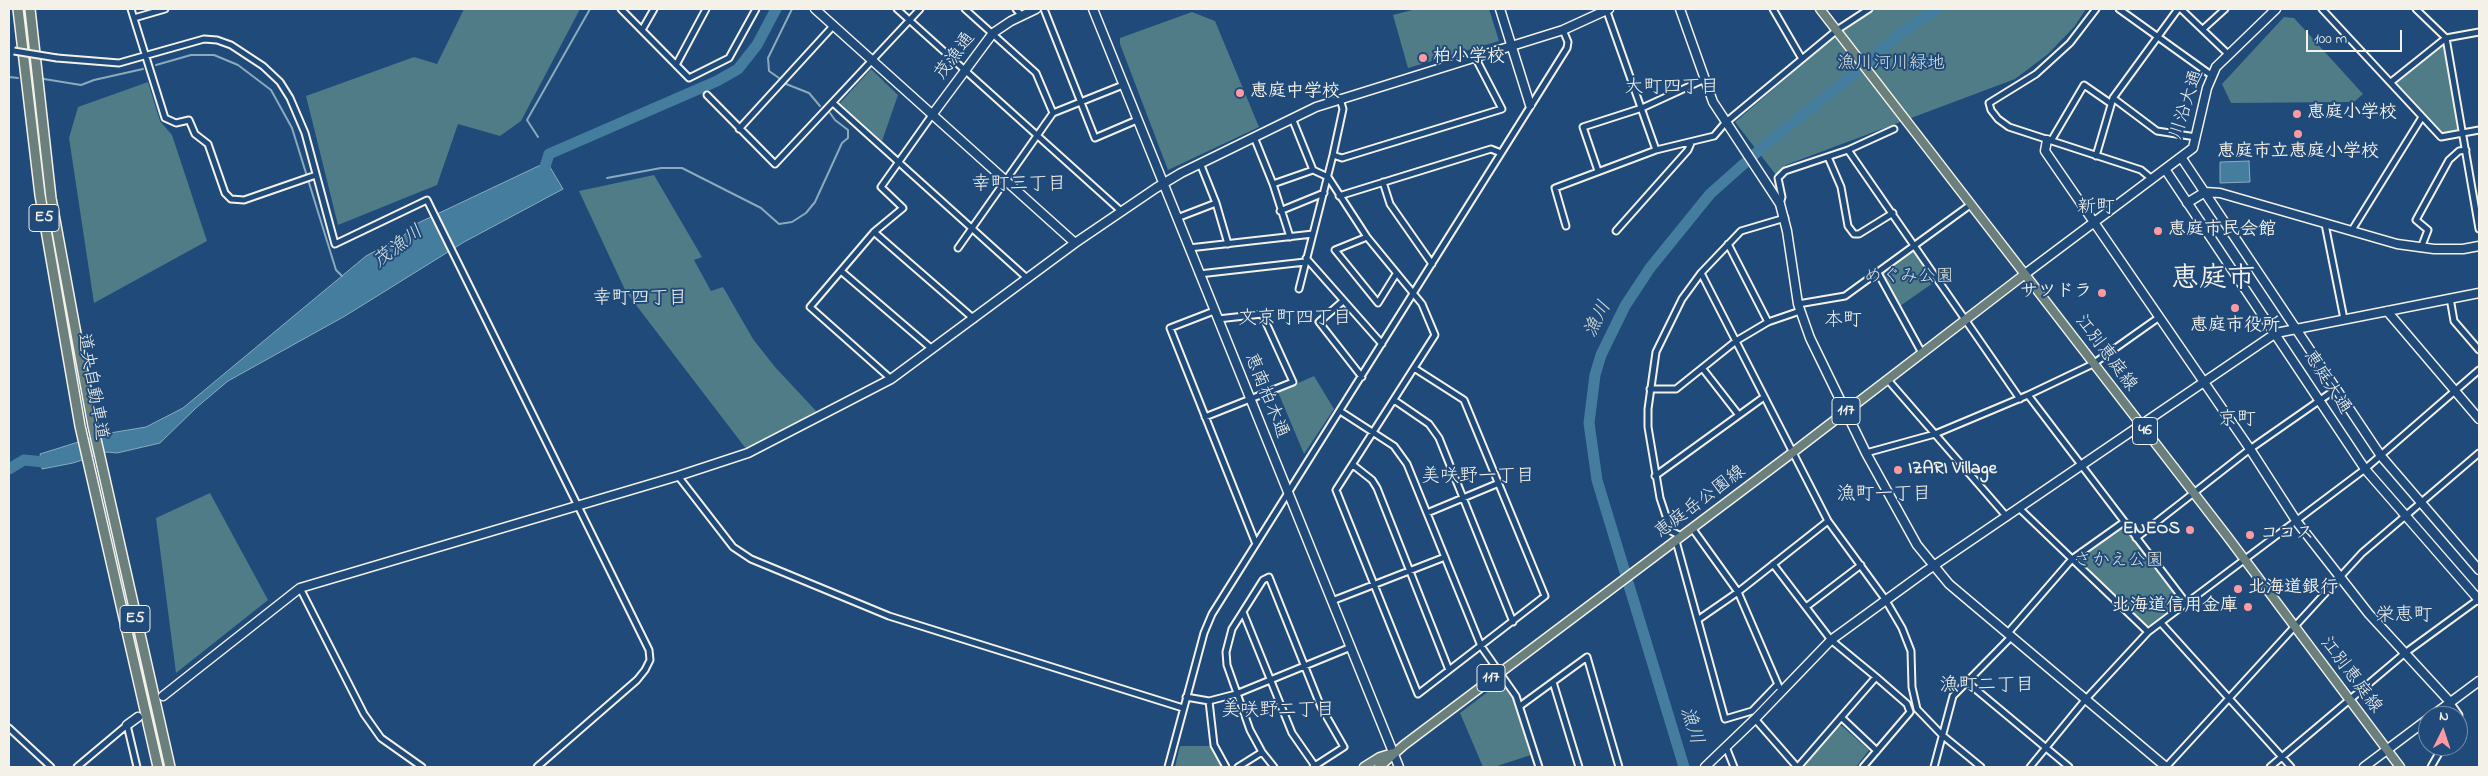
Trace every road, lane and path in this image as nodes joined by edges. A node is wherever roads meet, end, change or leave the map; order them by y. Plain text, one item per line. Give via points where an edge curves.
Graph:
1 (18, 9) edge
2 (30, 9) edge
3 (131, 9) edge
4 (165, 9) edge
5 (621, 9) edge
6 (654, 9) edge
7 (706, 9) edge
8 (756, 9) edge
9 (815, 9) edge
10 (897, 9) edge
11 (920, 9) edge
12 (965, 9) edge
13 (1036, 9) edge
14 (1044, 9) edge
15 (1092, 9) edge
16 (1500, 9) edge
17 (1607, 9) edge
18 (1680, 9) edge
19 (1773, 9) edge
20 (1820, 9) edge
21 (1869, 9) edge
22 (2096, 9) edge
23 (2119, 9) edge
24 (2180, 9) edge
25 (2225, 9) edge
26 (2276, 9) edge
27 (2416, 9) edge
28 (2325, 10) edge
29 (1018, 12) edge
30 (134, 18) junction
31 (910, 20) junction
32 (834, 25) junction
33 (642, 30) junction
34 (1564, 30) junction
35 (1837, 30) junction
36 (2203, 30) junction
37 (2479, 32) edge
38 (993, 33) junction
39 (2157, 36) junction
40 (2446, 38) junction
41 (1512, 46) junction
42 (11, 51) edge
43 (2228, 54) junction
44 (146, 55) junction
45 (1475, 57) junction
46 (1802, 58) junction
47 (872, 61) junction
48 (676, 65) junction
49 (964, 69) junction
50 (2211, 75) junction
51 (1705, 80) junction
52 (2391, 82) junction
53 (1124, 85) junction
54 (707, 96) dead end
55 (1340, 99) junction
56 (2112, 101) junction
57 (1081, 102) junction
58 (833, 103) junction
59 (1530, 105) junction
60 (1642, 108) junction
61 (1053, 113) junction
62 (932, 114) junction
63 (2422, 116) junction
64 (1292, 118) junction
65 (1137, 120) junction
66 (1725, 124) junction
67 (739, 129) junction
68 (1894, 129) dead end
69 (2479, 130) edge
70 (2463, 132) junction
71 (1036, 136) junction
72 (1254, 137) junction
73 (2196, 137) junction
74 (2049, 140) junction
75 (1691, 143) junction
76 (1656, 150) junction
77 (1848, 150) junction
78 (2466, 150) junction
79 (1501, 153) junction
80 (1333, 154) junction
81 (2096, 156) junction
82 (1828, 157) junction
83 (2181, 157) junction
84 (899, 163) junction
85 (1200, 163) junction
86 (2165, 169) junction
87 (1313, 170) junction
88 (1598, 171) junction
89 (316, 175) junction
90 (1328, 177) junction
91 (2152, 179) junction
92 (1005, 180) junction
93 (1383, 182) junction
94 (1163, 183) junction
95 (1273, 184) junction
96 (2205, 192) junction
97 (1324, 193) junction
98 (1339, 196) junction
99 (1216, 203) junction
100 (2187, 203) junction
101 (1780, 204) junction
102 (1970, 205) junction
103 (1122, 211) junction
104 (1280, 211) junction
105 (1892, 213) junction
106 (1177, 218) junction
107 (1785, 218) junction
108 (2095, 223) junction
109 (2325, 224) junction
110 (1566, 226) dead end
111 (972, 228) junction
112 (2479, 229) edge
113 (2352, 230) junction
114 (1616, 231) dead end
115 (874, 232) junction
116 (1312, 234) junction
117 (1290, 237) junction
118 (1367, 237) junction
119 (1076, 243) junction
120 (1228, 244) junction
121 (1728, 244) junction
122 (1915, 245) junction
123 (2479, 246) edge
124 (958, 248) dead end
125 (1188, 248) junction
126 (2421, 248) junction
127 (1306, 260) junction
128 (1432, 264) junction
129 (841, 271) junction
130 (1701, 273) junction
131 (1878, 273) junction
132 (1198, 274) junction
133 (1396, 274) junction
134 (2025, 274) junction
135 (1028, 279) junction
136 (1300, 289) dead end
137 (2479, 293) edge
138 (1413, 295) junction
139 (2450, 298) junction
140 (1343, 301) junction
141 (1799, 308) junction
142 (2387, 311) junction
143 (1216, 315) junction
144 (2158, 318) junction
145 (1966, 319) junction
146 (2344, 319) junction
147 (974, 320) junction
148 (1768, 322) junction
149 (2296, 328) junction
150 (2276, 333) junction
151 (1736, 341) junction
152 (1382, 344) junction
153 (932, 349) junction
154 (2479, 350) edge
155 (1922, 353) junction
156 (2093, 364) junction
157 (1414, 368) junction
158 (1704, 369) junction
159 (2479, 370) edge
160 (1362, 377) junction
161 (891, 379) junction
162 (1888, 380) junction
163 (2203, 383) junction
164 (1650, 389) junction
165 (2336, 389) junction
166 (2455, 391) junction
167 (2028, 395) junction
168 (1764, 397) junction
169 (2020, 399) junction
170 (2319, 399) junction
171 (1249, 400) junction
172 (1394, 400) junction
173 (1340, 411) junction
174 (1846, 411) junction
175 (1738, 414) junction
176 (1205, 417) junction
177 (2479, 419) edge
178 (2140, 425) junction
179 (1374, 433) junction
180 (1935, 434) junction
181 (2250, 449) junction
182 (1866, 453) junction
183 (2479, 453) edge
184 (1792, 454) junction
185 (2381, 456) junction
186 (1353, 466) junction
187 (2082, 466) junction
188 (2365, 469) junction
189 (678, 476) junction
190 (1655, 476) junction
191 (1499, 483) junction
192 (1289, 492) junction
193 (2194, 494) junction
194 (1463, 498) junction
195 (2421, 502) junction
196 (577, 504) junction
197 (2020, 509) junction
198 (1427, 513) junction
199 (2407, 516) junction
200 (2007, 518) junction
201 (1828, 521) junction
202 (2124, 522) junction
203 (2297, 522) junction
204 (1692, 528) junction
205 (1678, 538) junction
206 (2136, 538) junction
207 (1256, 544) junction
208 (1445, 556) junction
209 (2072, 560) junction
210 (2244, 561) junction
211 (1773, 564) junction
212 (1861, 565) junction
213 (1934, 566) junction
214 (1410, 570) junction
215 (2479, 570) edge
216 (2340, 577) junction
217 (1374, 584) junction
218 (300, 588) junction
219 (1738, 592) junction
220 (1885, 599) junction
221 (2479, 599) edge
222 (1332, 601) junction
223 (2187, 604) junction
224 (1806, 607) junction
225 (1243, 612) junction
226 (1700, 619) junction
227 (1513, 622) junction
228 (2161, 623) junction
229 (2295, 628) junction
230 (2148, 632) junction
231 (2009, 635) junction
232 (1830, 640) junction
233 (1481, 646) junction
234 (1351, 647) junction
235 (2405, 653) junction
236 (1305, 666) junction
237 (1449, 670) junction
238 (1500, 672) junction
239 (1876, 677) junction
240 (1270, 680) junction
241 (2479, 681) edge
242 (1553, 682) junction
243 (1967, 682) junction
244 (1780, 688) junction
245 (1236, 694) junction
246 (163, 696) dead end
247 (1186, 697) junction
248 (2349, 698) junction
249 (2229, 699) junction
250 (2085, 700) junction
251 (1209, 701) junction
252 (2450, 702) junction
253 (1520, 706) junction
254 (2445, 706) edge
255 (2453, 706) edge
256 (1183, 708) junction
257 (138, 717) dead end
258 (1841, 717) junction
259 (1755, 719) junction
260 (127, 725) junction
261 (2418, 726) edge
262 (9, 728) edge
263 (1942, 735) junction
264 (1726, 747) junction
265 (2046, 748) junction
266 (2386, 750) junction
267 (1877, 751) junction
268 (1262, 752) junction
269 (1393, 753) junction
270 (2282, 756) junction
271 (2437, 756) edge
272 (1314, 766) edge
273 (51, 767) edge
274 (77, 767) edge
275 (137, 767) edge
276 (158, 767) edge
277 (170, 767) edge
278 (422, 767) edge
279 (537, 767) edge
280 (1168, 767) edge
281 (1226, 767) edge
282 (1238, 767) edge
283 (1274, 767) edge
284 (1364, 767) edge
285 (1379, 767) edge
286 (1398, 767) edge
287 (1539, 767) edge
288 (1579, 767) edge
289 (1619, 767) edge
290 (1705, 767) edge
291 (1734, 767) edge
292 (1797, 767) edge
293 (1863, 767) edge
294 (1934, 767) edge
295 (1981, 767) edge
296 (2030, 767) edge
297 (2069, 767) edge
298 (2166, 767) edge
299 (2270, 767) edge
300 (2291, 767) edge
301 (2364, 767) edge
302 (2400, 767) edge
303 (2431, 767) edge

1 - 276 highway, 道央自動車道 / E5 via 40,195 80,426
2 - 277 highway, 道央自動車道 / E5 via 51,198 92,426
3 - 30 street
4 - 30 street
5 - 33 street
6 - 33 street
7 - 48 street
8 - 48 street via 729,58 689,78
9 - 32 street
10 - 31 street
11 - 31 street
12 - 38 street
13 - 29 street, 茂漁通
14 - 57 street
15 - 53 street, 恵南柏木通
16 - 41 street
17 - 34 street
17 - 60 street
18 - 51 street
19 - 46 street
20 - 35 main road, 江別恵庭線 / 46
21 - 35 street
22 - 74 street via 2070,43 2050,62 1989,103 1998,119 2009,127
23 - 39 street
24 - 36 street
24 - 39 street
25 - 36 street
26 - 43 street, 川沿大通
27 - 40 street
28 - 52 street
29 - 38 street, 茂漁通
30 - 44 street
31 - 47 street
31 - 49 street
32 - 47 street
32 - 67 street
33 - 48 street
34 - 41 street
34 - 59 street via 1567,48
35 - 46 street
35 - 102 main road, 江別恵庭線 / 46
36 - 43 street
37 - 40 street
38 - 49 street, 茂漁通
38 - 61 street via 1036,73
39 - 50 street
39 - 56 street
40 - 52 street
40 - 70 street
41 - 45 street
41 - 59 street
42 - 44 street, bridge via 118,63
43 - 50 street, 川沿大通
44 - 89 street via 204,39 217,40 247,54 280,82 290,98 305,133
44 - 89 street via 165,118 176,123 189,120 196,134 208,144 231,199 244,200
45 - 55 street
45 - 80 street via 1502,109 1342,158
46 - 66 street
47 - 58 street
47 - 62 street
49 - 62 street, 茂漁通
49 - 71 street
50 - 73 street, 川沿大通
51 - 60 street
51 - 66 street
52 - 63 street
53 - 57 street
53 - 65 street, 恵南柏木通
54 - 67 street
55 - 64 street
55 - 80 street via 1343,109
56 - 73 street via 2157,131
56 - 74 street via 2084,85
56 - 81 street
57 - 61 street
57 - 65 street via 1095,138
58 - 67 street via 776,164
58 - 84 street
59 - 79 street
60 - 76 street
60 - 88 street via 1583,127
61 - 71 street
62 - 84 street
62 - 92 street
63 - 70 street via 2441,137
63 - 113 street
64 - 72 street
64 - 87 street
65 - 94 street, 恵南柏木通
66 - 75 street via 1714,136
66 - 101 street
68 - 77 street
69 - 70 street
70 - 78 street
71 - 92 street
71 - 103 street
72 - 85 street
72 - 95 street
73 - 83 street, 川沿大通 via 2194,148
74 - 81 street
74 - 108 street via 2045,151
75 - 76 street
75 - 114 street
76 - 88 street
77 - 82 street
77 - 105 street
78 - 112 street
78 - 126 street via 2449,160 2416,220 2428,230
79 - 93 street via 1491,149
79 - 128 street
80 - 90 street
81 - 91 street via 2141,170
82 - 101 street via 1785,171 1778,178 1782,197
82 - 105 street via 1841,187 1848,226 1854,234
83 - 86 street, 川沿大通
83 - 96 street, 恵庭大通
84 - 111 street
84 - 115 street via 881,187 903,208
85 - 94 street
85 - 99 street
86 - 91 street, 川沿大通
86 - 100 street, 恵庭大通
87 - 90 street
87 - 95 street
88 - 110 street via 1555,188
89 - 196 street via 335,244 427,200
90 - 97 street
90 - 98 street
91 - 108 street, 川沿大通
92 - 111 street
92 - 119 street
93 - 98 street
93 - 128 street via 1390,204
94 - 103 street
94 - 106 street, 恵南柏木通
95 - 104 street
96 - 100 street
96 - 109 street via 2220,193
96 - 149 street, 恵庭大通
97 - 104 street
97 - 116 street
98 - 118 street
99 - 106 street
99 - 120 street
100 - 150 street, 恵庭大通
101 - 107 street
102 - 122 street
102 - 134 main road, 江別恵庭線 / 46
103 - 119 street
104 - 117 street
105 - 122 street
106 - 125 street, 恵南柏木通
107 - 121 street via 1741,231
107 - 141 street
108 - 134 street, 川沿大通
108 - 144 street
109 - 113 street
109 - 146 street
111 - 124 street
111 - 135 street
113 - 126 street
115 - 129 street
115 - 147 street
116 - 117 street
116 - 127 street
117 - 120 street
118 - 133 street
118 - 133 street via 1334,250 1378,302
119 - 135 street
120 - 125 street
121 - 130 street
121 - 148 street
122 - 131 street
122 - 145 street
123 - 126 street
125 - 132 street, 恵南柏木通
127 - 132 street
127 - 136 street
127 - 140 street
128 - 138 street
129 - 153 street
129 - 161 street via 810,307
130 - 151 street
130 - 164 street via 1682,299 1664,333 1656,352
131 - 141 street via 1845,296
131 - 155 street
132 - 143 street, 恵南柏木通
133 - 138 street
134 - 145 main road, 恵庭岳公園線 / 117
134 - 156 main road, 江別恵庭線 / 46
135 - 147 street
137 - 139 street
138 - 152 street
138 - 157 street via 1422,304 1435,335
139 - 142 street
139 - 154 street via 2454,321
140 - 152 street
140 - 160 street via 1319,322
141 - 148 street
141 - 174 street
142 - 146 street
142 - 166 street
143 - 171 street, 恵南柏木通
143 - 171 street via 1262,314 1293,382
143 - 176 street via 1170,328
144 - 156 street
144 - 163 street
145 - 155 main road, 恵庭岳公園線 / 117
145 - 169 street
146 - 149 street
147 - 153 street
148 - 151 street
149 - 150 street
149 - 165 street, 恵庭大通
150 - 163 street
150 - 170 street, 恵庭大通
151 - 158 street
151 - 168 street
152 - 160 street
153 - 161 street
155 - 162 main road, 恵庭岳公園線 / 117
156 - 167 street
156 - 178 main road, 江別恵庭線 / 46
157 - 172 street
157 - 191 street via 1464,400
158 - 164 street via 1676,389
158 - 175 street
159 - 166 street
160 - 173 street
161 - 189 street via 748,453
162 - 174 main road, 恵庭岳公園線 / 117
162 - 180 street
163 - 178 street
163 - 181 street
164 - 190 street via 1648,427
165 - 170 street
165 - 185 street, 恵庭大通
166 - 177 street
166 - 185 street
167 - 169 street
167 - 187 street
168 - 175 street
168 - 184 street
169 - 180 street
170 - 181 street
170 - 188 street, 恵庭大通
171 - 176 street
171 - 192 street, 恵南柏木通
172 - 179 street
172 - 194 street via 1429,424 1439,438
173 - 179 street
173 - 192 street
174 - 182 street
174 - 184 main road, 恵庭岳公園線 / 117
175 - 190 street
176 - 207 street
178 - 187 street
178 - 193 main road, 江別恵庭線 / 46
179 - 186 street
179 - 198 street via 1394,446 1402,456
180 - 182 street
180 - 200 street
181 - 193 street
181 - 203 street
182 - 213 street via 1901,519
183 - 195 street
184 - 201 street
184 - 204 main road, 恵庭岳公園線 / 117
185 - 188 street
185 - 195 street, 恵庭大通
186 - 214 street via 1372,480 1377,488
186 - 217 street via 1336,490
187 - 197 street
187 - 202 street
188 - 199 street, 恵庭大通
188 - 203 street
189 - 196 street
189 - 256 street via 733,547 751,559 889,616
190 - 205 street via 1671,530
191 - 194 street
191 - 227 street via 1545,596
192 - 207 street
192 - 222 street, 恵南柏木通
193 - 206 street
193 - 210 main road, 江別恵庭線 / 46
194 - 198 street
194 - 227 street
195 - 199 street
195 - 215 street, 恵庭大通
196 - 218 street
196 - 279 street via 649,650 650,660 636,680
197 - 200 street
197 - 209 street
198 - 208 street
199 - 216 street
199 - 221 street, 恵庭大通
200 - 213 street
201 - 211 street
201 - 212 street
202 - 206 street
202 - 209 street
203 - 210 street
203 - 216 street
204 - 205 main road, 恵庭岳公園線 / 117
204 - 219 street
205 - 226 street
205 - 238 main road, 恵庭岳公園線 / 117
206 - 223 street
207 - 247 street via 1212,614
208 - 214 street
208 - 233 street
209 - 230 street
209 - 231 street
210 - 223 street
210 - 229 main road, 江別恵庭線 / 46
211 - 219 street
211 - 224 street
212 - 220 street
212 - 224 street
213 - 220 street
213 - 231 street via 1949,584
214 - 217 street
214 - 237 street
216 - 229 street
216 - 235 street
217 - 222 street
217 - 237 street via 1418,694
218 - 246 street
218 - 278 street via 364,714 381,738
219 - 226 street
219 - 244 street
220 - 232 street
220 - 263 street via 1911,651 1916,710
221 - 235 street
222 - 234 street, 恵南柏木通
223 - 228 street
224 - 232 street
225 - 236 street via 1263,580 1269,577
225 - 240 street
225 - 245 street via 1232,629 1226,652
226 - 244 street via 1725,719 1752,711
227 - 233 street
228 - 230 street
228 - 249 street
229 - 248 main road, 江別恵庭線 / 46
229 - 249 street
230 - 250 street
231 - 243 street
231 - 250 street
232 - 239 street
232 - 244 street
233 - 237 street
233 - 238 street
234 - 236 street
234 - 269 street, 恵南柏木通
235 - 248 street
235 - 252 street
236 - 240 street
236 - 272 street via 1321,706 1344,746
238 - 253 street
238 - 269 main road, 恵庭岳公園線 / 117
239 - 258 street
239 - 267 street via 1907,704 1910,712
240 - 245 street
240 - 272 street via 1292,733
241 - 252 street
242 - 253 street
242 - 288 street
242 - 289 street via 1588,657
243 - 263 street via 1953,696
243 - 265 street
244 - 259 street
245 - 251 street
245 - 268 street
247 - 251 street
247 - 256 street
248 - 266 main road, 江別恵庭線 / 46
248 - 270 street
249 - 270 street
249 - 298 street
250 - 265 street
250 - 298 street
251 - 281 street via 1214,745
252 - 254 street
252 - 255 street
253 - 287 street
256 - 280 street
257 - 260 street
258 - 267 street
258 - 292 street
259 - 264 street
259 - 292 street
260 - 274 street
260 - 275 street
261 - 266 street
262 - 273 street
263 - 294 street
263 - 295 street
264 - 290 street
264 - 291 street
265 - 296 street
265 - 297 street
266 - 301 street
266 - 302 main road, 江別恵庭線 / 46
267 - 293 street
268 - 282 street
268 - 283 street
269 - 284 main road, 恵庭岳公園線 / 117
269 - 285 main road, 恵庭岳公園線 / 117
269 - 286 street, 恵南柏木通
270 - 299 street
270 - 300 street
271 - 303 street

